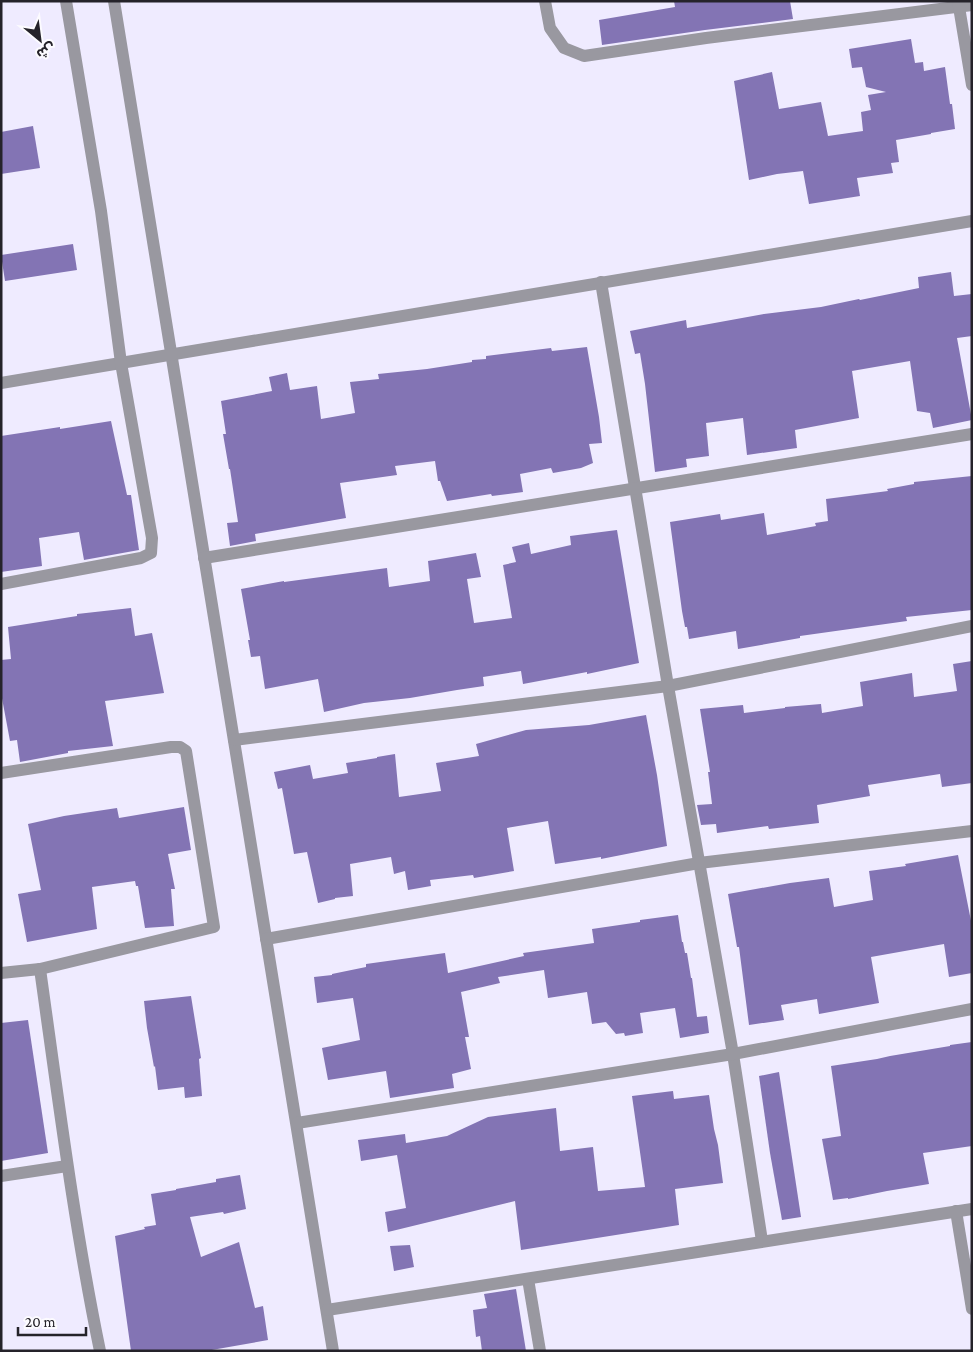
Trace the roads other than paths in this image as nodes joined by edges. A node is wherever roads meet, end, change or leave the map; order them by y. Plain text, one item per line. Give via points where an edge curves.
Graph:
1 (66, 1) edge
2 (114, 1) edge
3 (545, 1) edge
4 (963, 5) edge
5 (972, 85) edge
6 (972, 220) edge
7 (601, 282) junction
8 (171, 355) junction
9 (121, 363) junction
10 (1, 383) edge
11 (972, 434) edge
12 (636, 488) junction
13 (204, 558) junction
14 (1, 584) edge
15 (972, 626) edge
16 (668, 686) junction
17 (234, 740) junction
18 (1, 773) edge
19 (972, 831) edge
20 (699, 863) junction
21 (266, 939) junction
22 (40, 969) junction
23 (1, 973) edge
24 (972, 1009) edge
25 (733, 1054) junction
26 (297, 1123) junction
27 (67, 1166) junction
28 (1, 1176) edge
29 (972, 1209) edge
30 (956, 1211) junction
31 (762, 1241) junction
32 (528, 1280) junction
33 (972, 1309) edge
34 (327, 1310) junction
35 (100, 1351) edge
36 (333, 1351) edge
37 (540, 1351) edge

1 - 9 street via 101,211
2 - 8 street
3 - 4 street via 550,28 564,48 584,56
4 - 5 street
6 - 7 street
7 - 8 street
7 - 12 street
8 - 9 street
8 - 13 street
9 - 10 street
9 - 14 street via 152,538 151,553 141,558
11 - 12 street
12 - 13 street
12 - 16 street
13 - 17 street
15 - 16 street
16 - 17 street
16 - 20 street
17 - 21 street
18 - 22 street via 171,746 186,751 214,927
19 - 20 street
20 - 21 street
20 - 25 street
21 - 26 street
22 - 23 street
22 - 27 street
24 - 25 street
25 - 26 street
25 - 31 street
26 - 34 street
27 - 28 street
27 - 35 street
29 - 30 street
30 - 31 street
30 - 33 street
31 - 32 street
32 - 34 street
32 - 37 street
34 - 36 street

